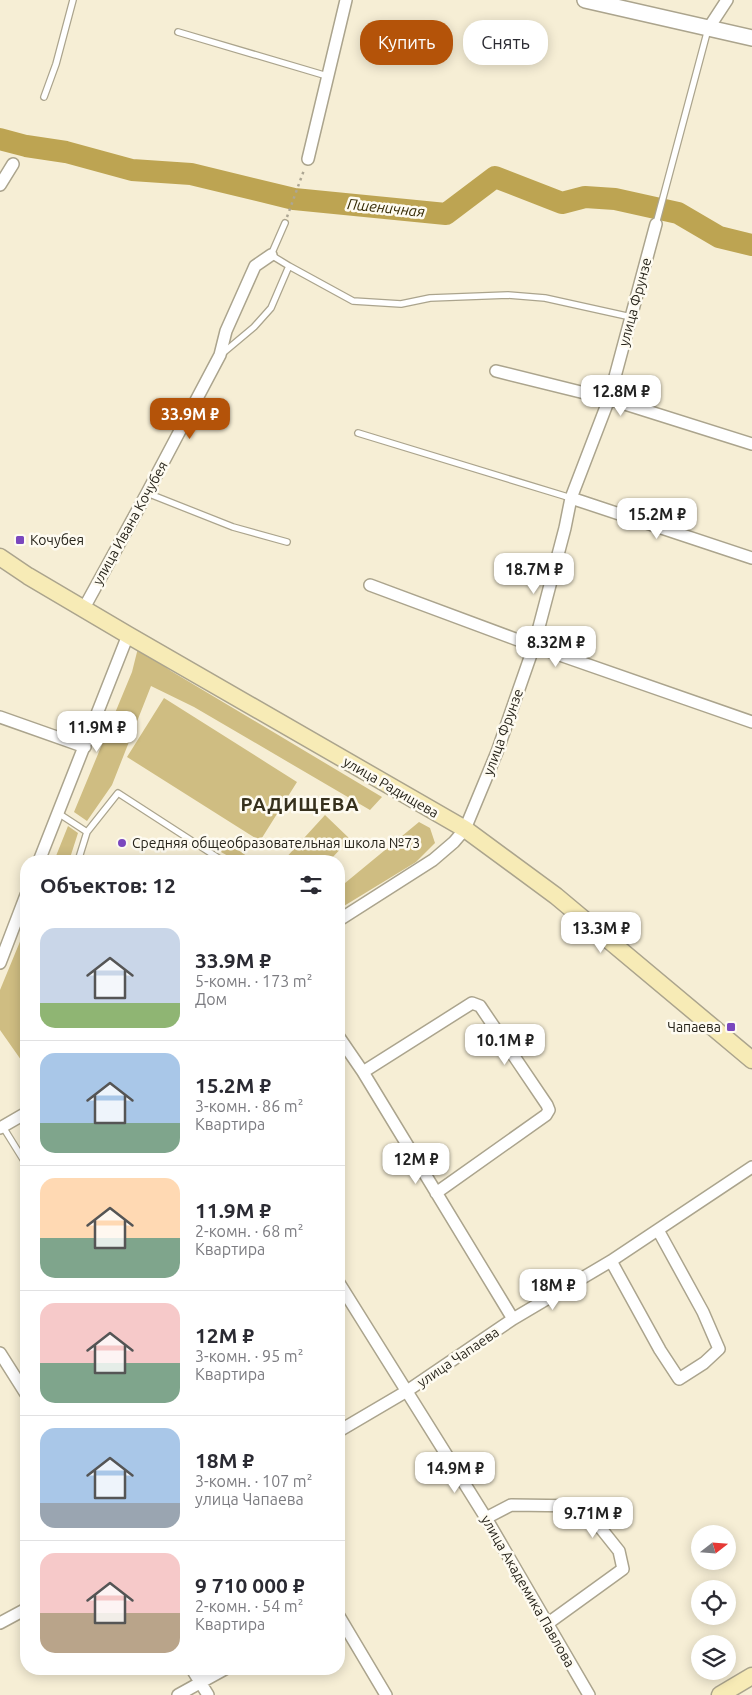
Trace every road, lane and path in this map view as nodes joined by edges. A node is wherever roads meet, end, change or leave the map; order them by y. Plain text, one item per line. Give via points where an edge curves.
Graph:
1 (73, 0) edge
2 (346, 0) edge
3 (585, 0) edge
4 (727, 0) edge
5 (708, 28) junction
6 (178, 32) dead end
7 (752, 38) edge
8 (327, 76) junction
9 (44, 97) dead end
10 (308, 159) joint
11 (13, 164) dead end
12 (0, 186) edge
13 (285, 223) joint
14 (656, 224) joint
15 (271, 255) junction
16 (289, 266) junction
17 (631, 316) junction
18 (220, 354) junction
19 (496, 371) dead end
20 (609, 399) junction
21 (358, 433) dead end
22 (752, 444) edge
23 (147, 493) junction
24 (571, 498) junction
25 (287, 542) dead end
26 (0, 557) edge
27 (752, 558) edge
28 (370, 585) dead end
29 (84, 608) junction
30 (128, 635) junction
31 (534, 646) junction
32 (0, 718) edge
33 (752, 722) edge
34 (85, 747) junction
35 (58, 813) junction
36 (465, 829) junction
37 (87, 832) junction
38 (41, 855) edge
39 (80, 855) edge
40 (214, 855) edge
41 (20, 911) edge
42 (345, 916) edge
43 (0, 964) edge
44 (345, 1046) edge
45 (752, 1060) edge
46 (363, 1072) junction
47 (20, 1116) edge
48 (1, 1127) edge
49 (20, 1155) edge
50 (752, 1167) edge
51 (436, 1193) junction
52 (658, 1230) junction
53 (611, 1261) junction
54 (345, 1293) edge
55 (513, 1319) junction
56 (0, 1353) edge
57 (20, 1385) edge
58 (407, 1391) junction
59 (345, 1427) edge
60 (486, 1518) junction
61 (20, 1612) edge
62 (0, 1623) edge
63 (548, 1624) junction
64 (345, 1626) edge
65 (196, 1675) edge
66 (213, 1675) edge
67 (752, 1676) edge
68 (200, 1682) junction
69 (178, 1695) edge
70 (208, 1695) edge
71 (386, 1695) edge
72 (589, 1695) edge
73 (720, 1695) edge

1 - 9 lane
2 - 8 street
3 - 5 street
4 - 5 street
5 - 7 street
5 - 14 lane
6 - 8 lane
8 - 10 street
10 - 13 path
11 - 12 street
13 - 15 lane
14 - 17 street, улица Фрунзе
15 - 16 lane
15 - 18 street, улица Ивана Кочубея via 254,266 226,330
16 - 17 lane via 353,300 401,304 430,298 508,295 545,298
16 - 18 lane via 271,308 254,327
17 - 20 street, улица Фрунзе
18 - 23 street, улица Ивана Кочубея
19 - 20 street
20 - 22 street
20 - 24 street, улица Фрунзе
21 - 24 lane
23 - 25 lane via 234,527
23 - 29 street, улица Ивана Кочубея
24 - 27 street
24 - 31 street, улица Фрунзе
26 - 29 main road, улица Радищева
28 - 31 street
29 - 30 main road, улица Радищева
30 - 34 street
30 - 36 main road, улица Радищева
31 - 33 street
31 - 36 street, улица Фрунзе via 497,752
32 - 34 street
34 - 35 street
35 - 37 lane
35 - 38 street
36 - 42 street, улица Фрунзе via 433,860
36 - 45 main road, улица Радищева via 556,896
37 - 39 lane
37 - 40 lane via 118,793
41 - 43 street
44 - 46 street
46 - 51 street
46 - 51 street via 476,1004 547,1105 546,1115
47 - 48 street
48 - 49 lane
50 - 52 street, улица Чапаева
51 - 55 street
52 - 53 street, улица Чапаева
52 - 53 street via 703,1312 719,1349 704,1363 678,1379
53 - 55 street, улица Чапаева
54 - 58 street, улица Академика Павлова
55 - 58 street, улица Чапаева
56 - 57 street
58 - 59 street, улица Чапаева
58 - 60 street, улица Академика Павлова
60 - 63 street, улица Академика Павлова
60 - 63 street via 511,1505 583,1506 619,1551 623,1570
61 - 62 street
63 - 72 street, улица Академика Павлова
64 - 71 street
65 - 68 street
66 - 68 street
67 - 73 main road
68 - 69 street
68 - 70 street

